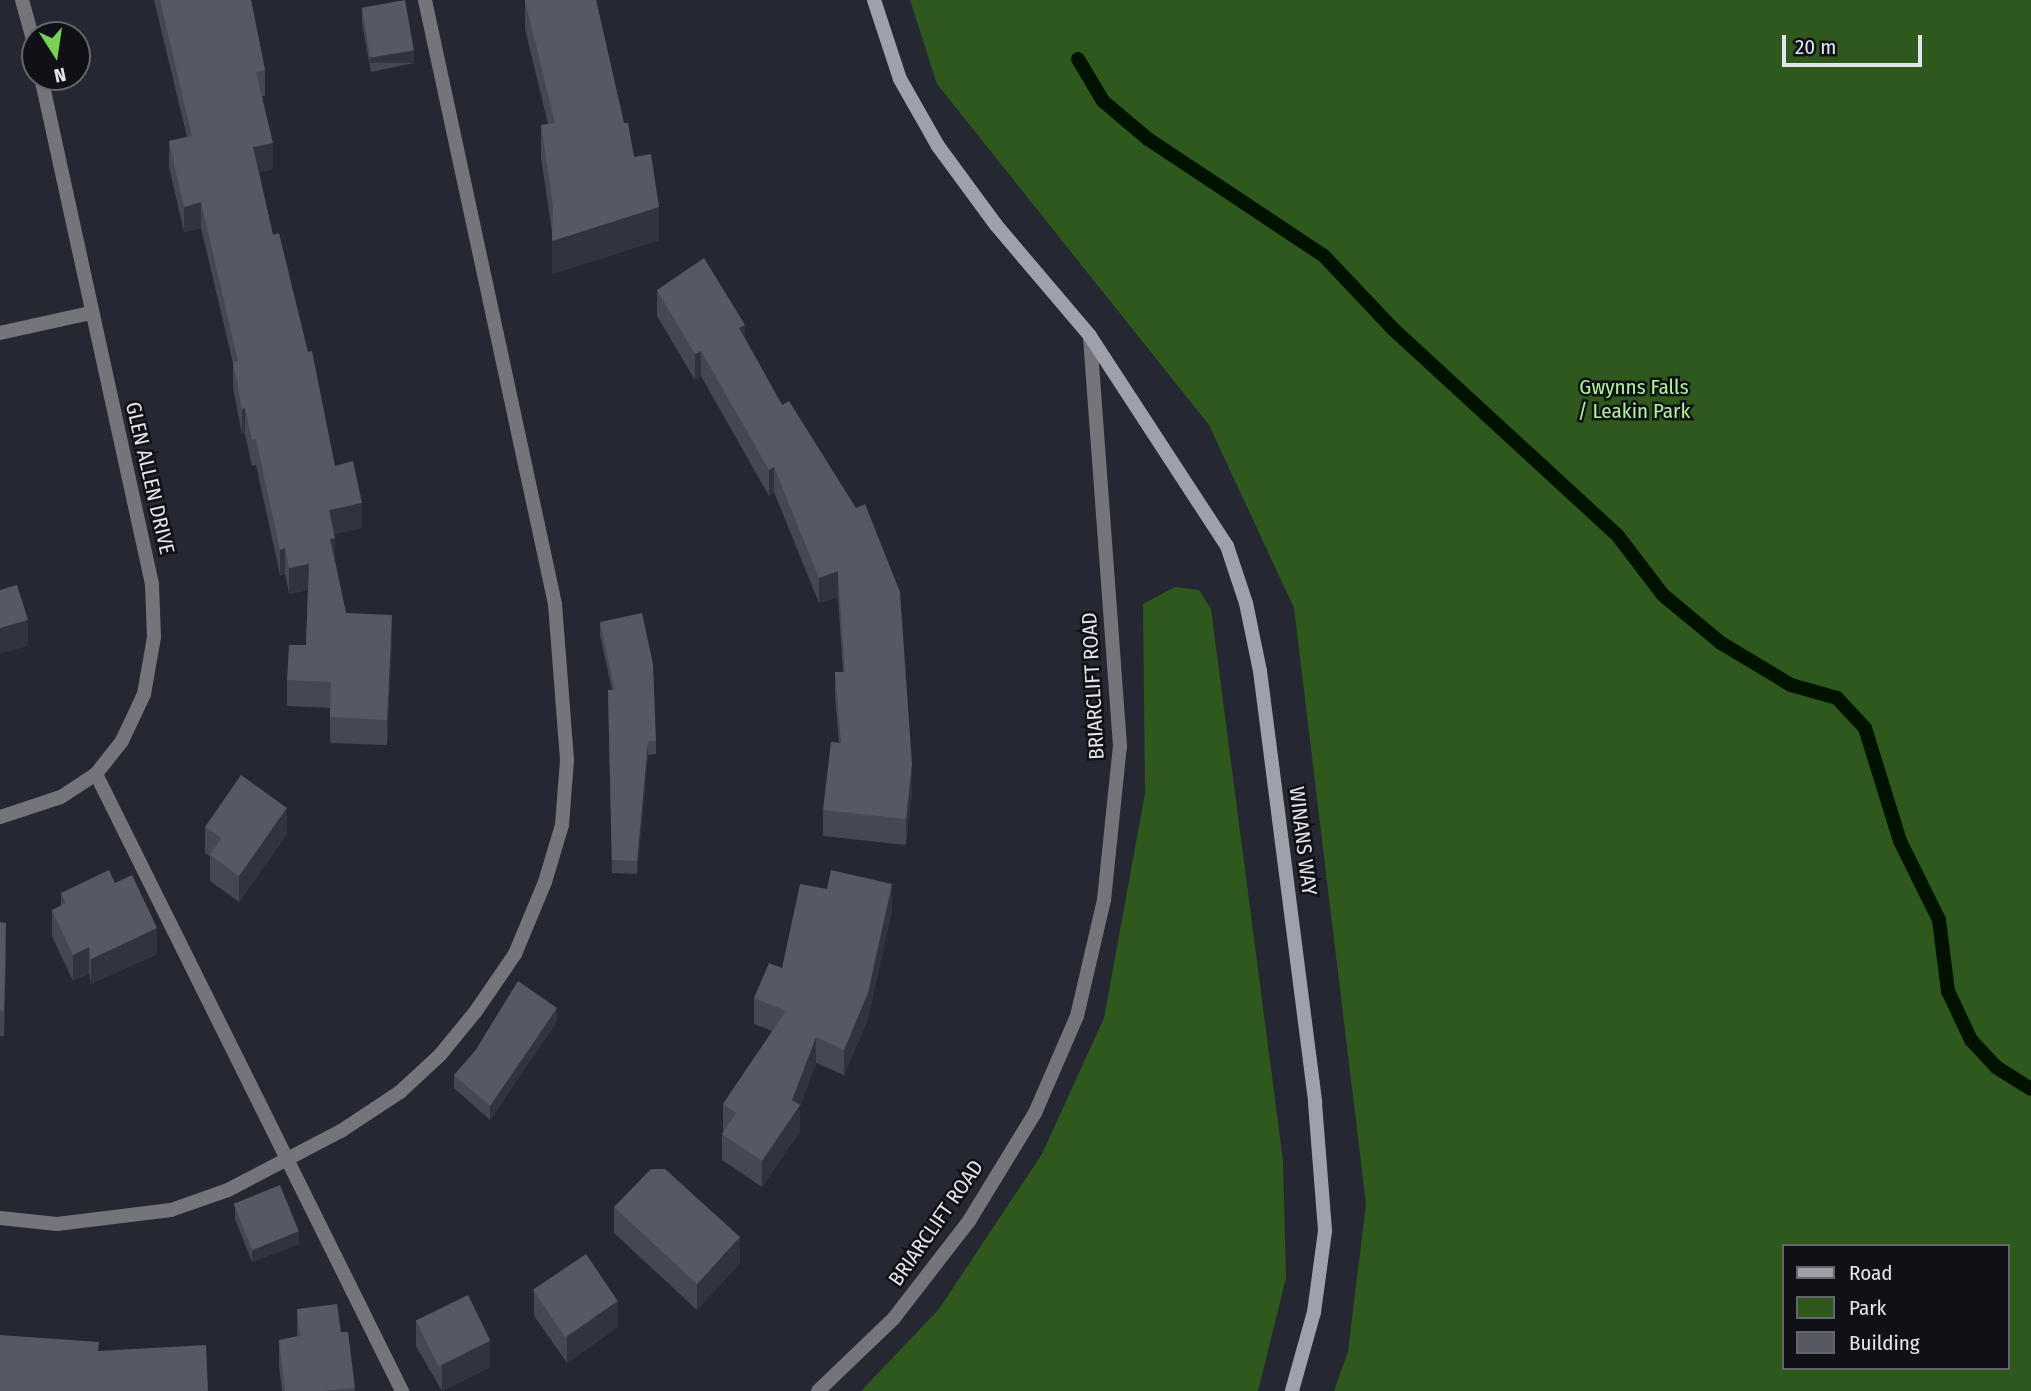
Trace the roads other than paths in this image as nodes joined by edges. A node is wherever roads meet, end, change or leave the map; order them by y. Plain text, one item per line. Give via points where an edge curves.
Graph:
1 (22, 0) edge
2 (425, 0) edge
3 (874, 0) edge
4 (28, 21) edge
5 (44, 91) edge
6 (90, 313) junction
7 (0, 333) edge
8 (1090, 336) junction
9 (96, 774) junction
10 (0, 817) edge
11 (288, 1161) junction
12 (0, 1218) edge
13 (402, 1391) edge
14 (818, 1391) edge
15 (1292, 1391) edge

1 - 4 street
2 - 11 street via 555,604 567,746 562,825 515,954 469,1020 400,1093
3 - 8 street via 900,79 938,145 996,225
5 - 6 street, GLEN ALLEN DRIVE
6 - 7 street
6 - 9 street, GLEN ALLEN DRIVE via 152,584 154,637 144,694 122,741
8 - 14 street, BRIARCLIFT ROAD via 1120,746 1104,900 1077,1016 1035,1113 969,1221 894,1318
8 - 15 street, WINANS WAY via 1227,546 1246,603 1260,671 1315,1103 1325,1231 1314,1312
9 - 10 street, GLEN ALLEN DRIVE via 61,797
9 - 11 street
11 - 12 street via 228,1190 171,1210 57,1224
11 - 13 street

